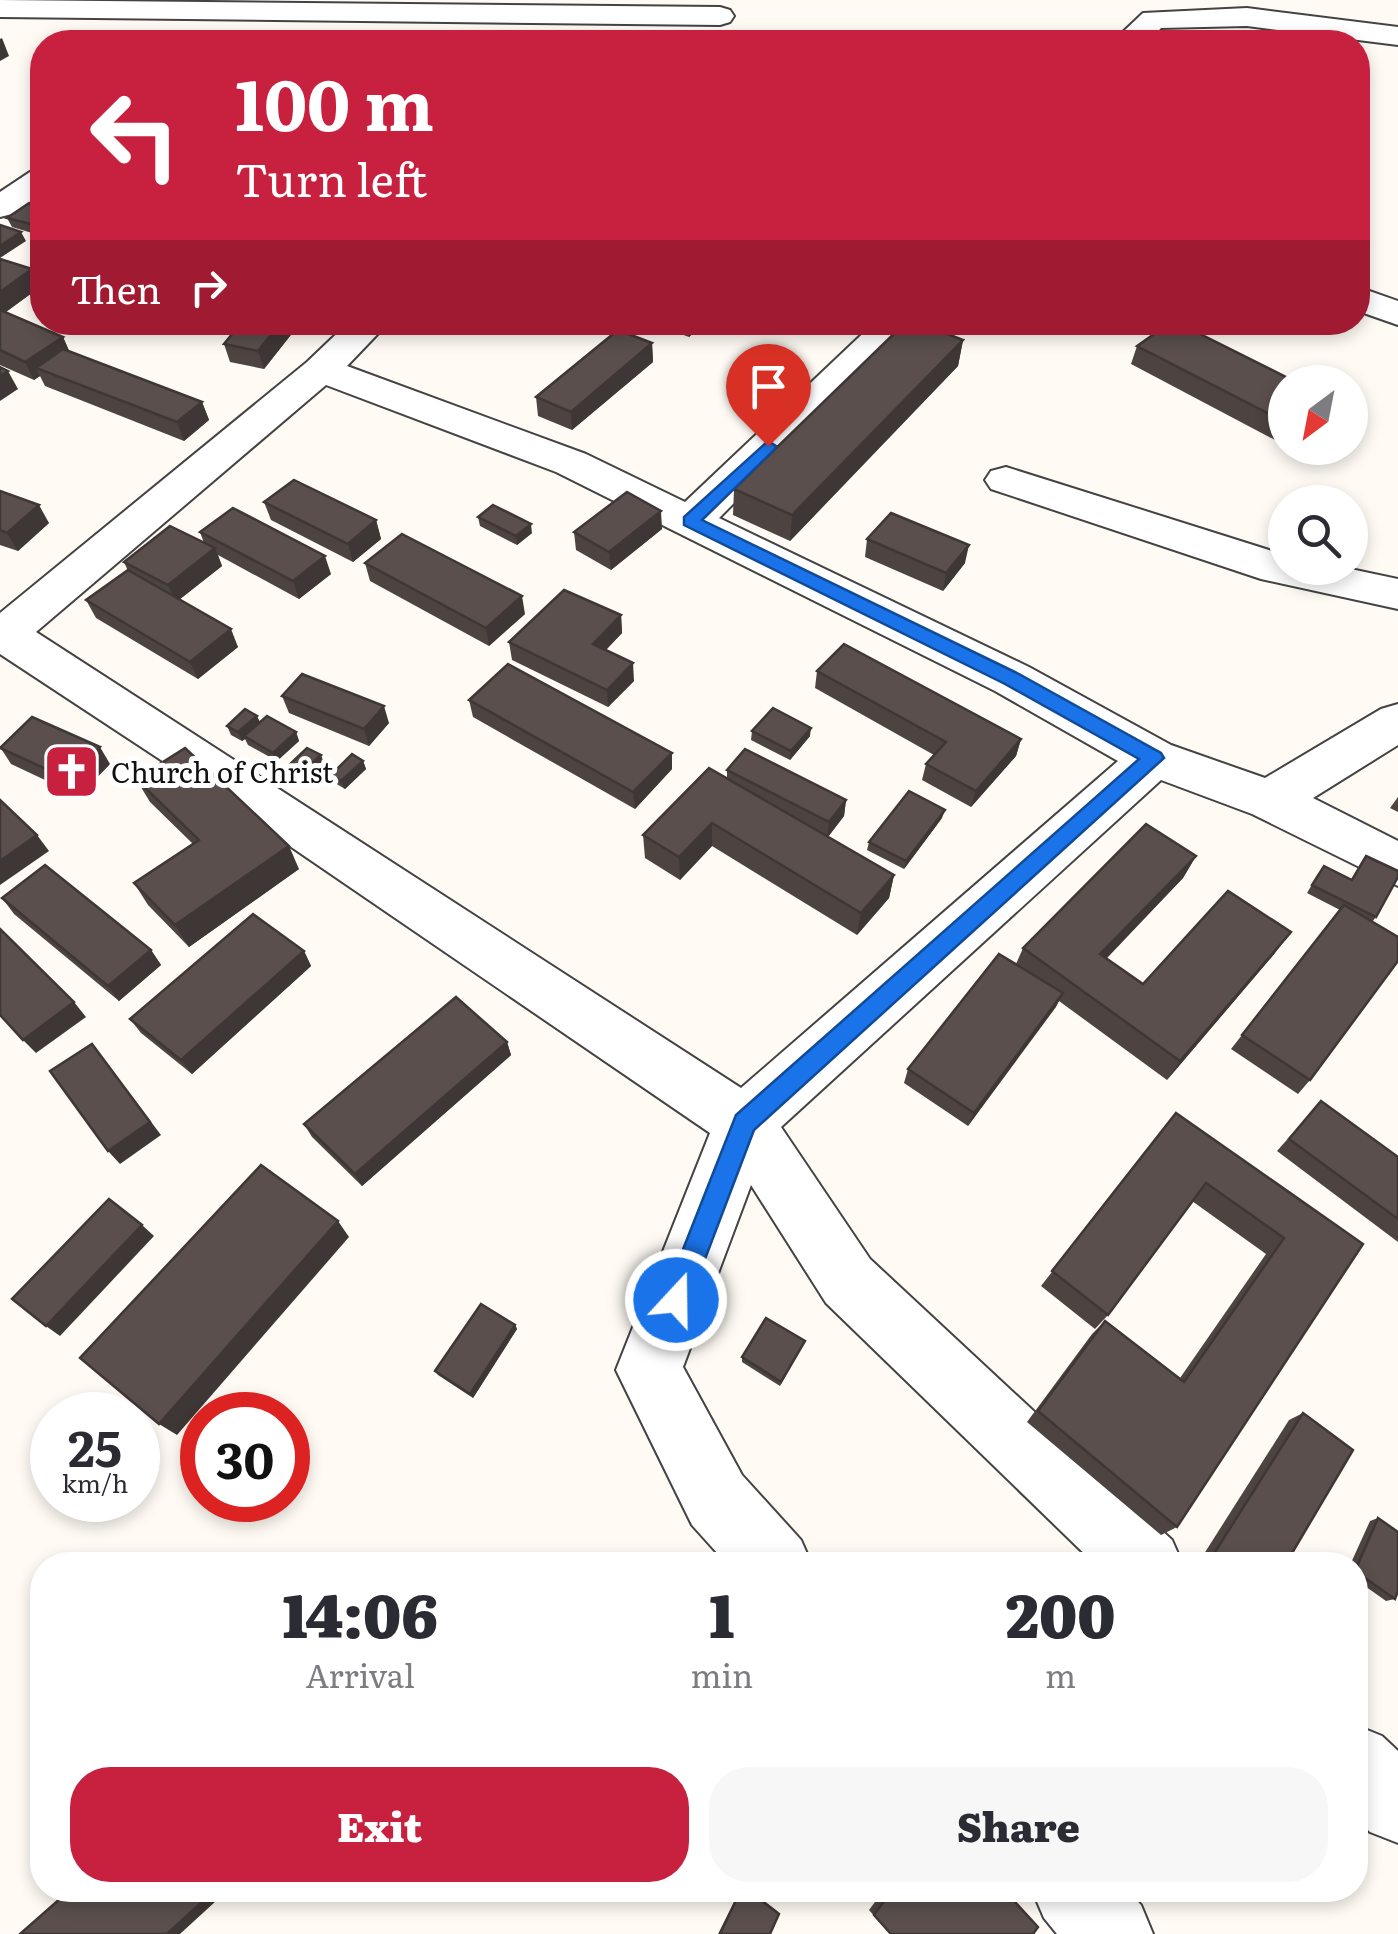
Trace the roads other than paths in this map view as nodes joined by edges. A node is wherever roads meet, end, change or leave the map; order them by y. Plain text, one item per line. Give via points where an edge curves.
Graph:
1 (0, 8) edge
2 (730, 8) edge
3 (275, 11) junction
4 (250, 30) edge
5 (703, 30) edge
6 (1141, 30) edge
7 (1348, 30) edge
8 (1370, 33) edge
9 (1398, 36) edge
10 (30, 187) edge
11 (0, 208) edge
12 (1370, 303) edge
13 (1398, 314) edge
14 (358, 335) edge
15 (884, 335) edge
16 (321, 370) junction
17 (1006, 480) dead end
18 (690, 521) junction
19 (1398, 594) edge
20 (2, 636) edge
21 (1398, 722) edge
22 (1154, 758) junction
23 (1270, 800) junction
24 (1398, 866) edge
25 (744, 1123) junction
26 (764, 1552) edge
27 (1133, 1552) edge
28 (1368, 1775) edge
29 (1398, 1804) edge
30 (1083, 1902) edge
31 (1112, 1934) edge

1 - 3 street
2 - 3 street
2 - 5 street
3 - 4 street
6 - 7 street via 1153,19 1247,18
8 - 9 street
10 - 11 street
12 - 13 street
14 - 16 street
15 - 18 street
16 - 18 street via 571,463
16 - 20 street
17 - 19 street via 1277,568
18 - 22 street via 1012,679
20 - 25 street via 261,800
21 - 23 street
22 - 23 street
22 - 25 street
23 - 24 street
25 - 26 street via 649,1370 717,1500
25 - 27 street via 848,1281
28 - 29 street
30 - 31 street

